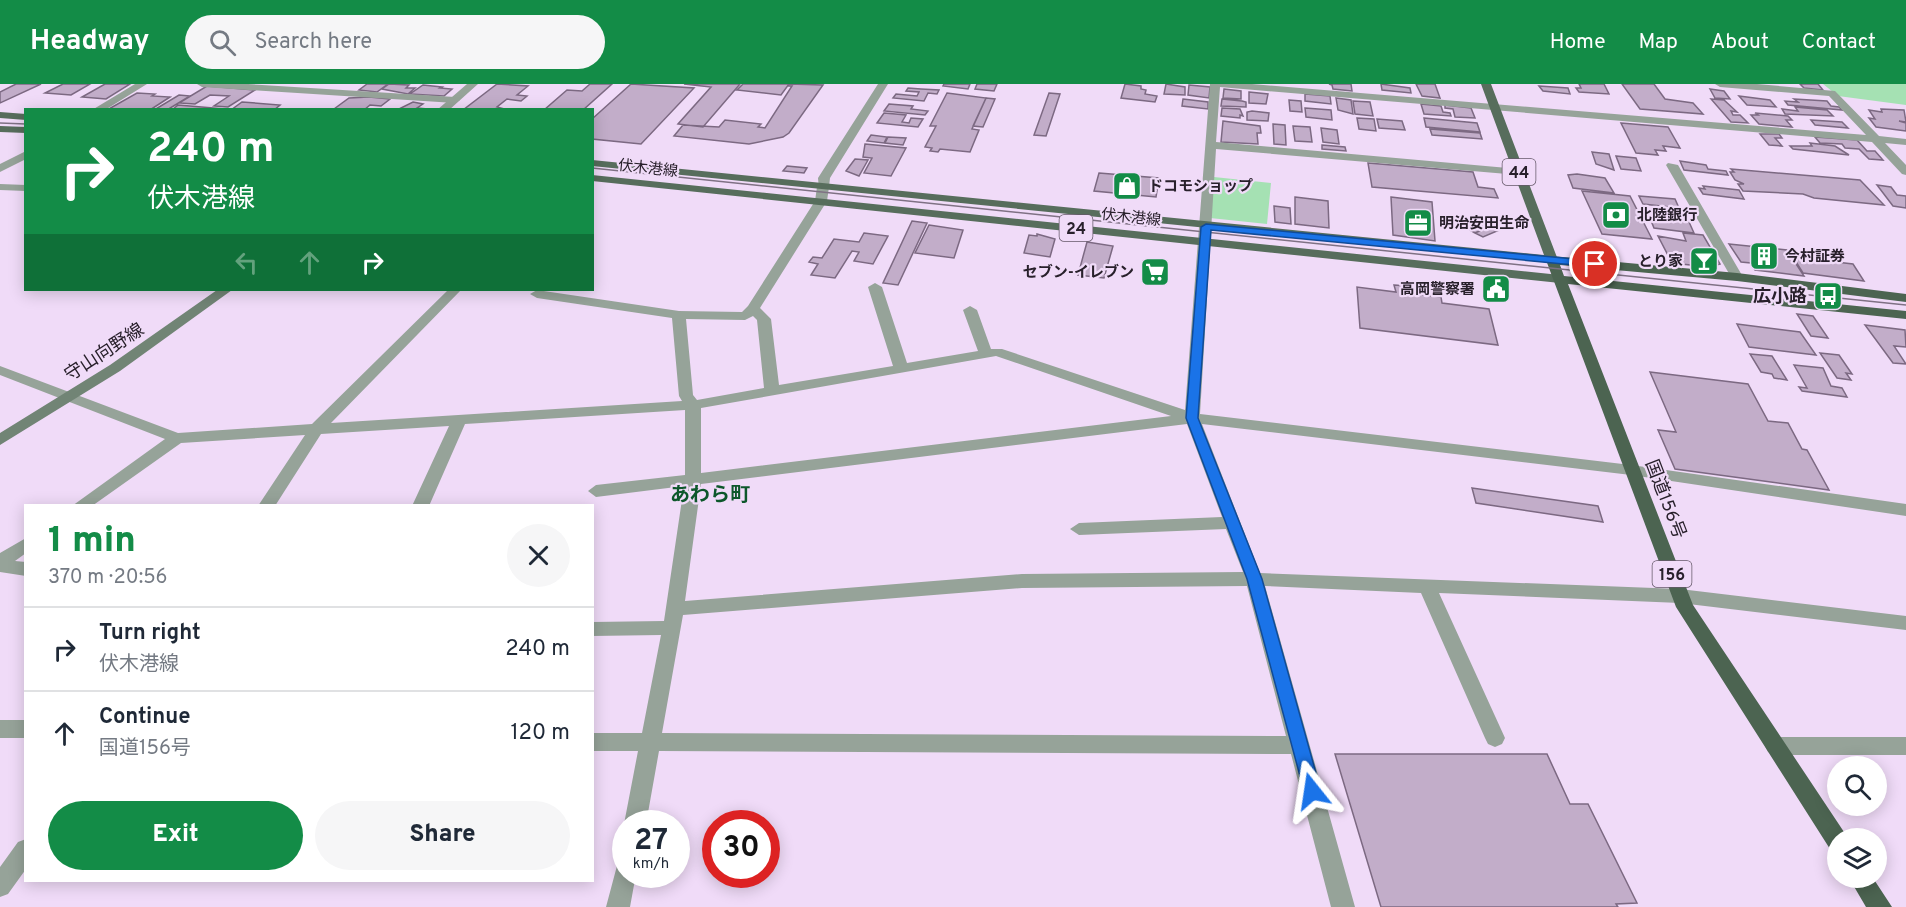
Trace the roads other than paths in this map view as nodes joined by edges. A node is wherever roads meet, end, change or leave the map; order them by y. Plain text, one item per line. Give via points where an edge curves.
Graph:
1 (142, 84) edge
2 (202, 84) edge
3 (473, 84) edge
4 (883, 84) edge
5 (1216, 84) edge
6 (1486, 84) edge
7 (1720, 84) edge
8 (455, 100) junction
9 (1495, 107) junction
10 (100, 108) edge
11 (445, 108) edge
12 (0, 115) edge
13 (24, 117) edge
14 (0, 129) edge
15 (24, 130) edge
16 (1876, 139) junction
17 (1906, 142) edge
18 (1211, 145) junction
19 (24, 155) edge
20 (594, 162) edge
21 (1672, 165) dead end
22 (0, 169) edge
23 (1519, 172) junction
24 (1906, 172) edge
25 (594, 178) edge
26 (0, 187) edge
27 (823, 187) junction
28 (24, 188) edge
29 (821, 201) junction
30 (1206, 234) junction
31 (1552, 260) junction
32 (1737, 277) junction
33 (1560, 279) junction
34 (875, 287) dead end
35 (224, 291) edge
36 (454, 291) edge
37 (537, 294) dead end
38 (1906, 298) edge
39 (753, 309) junction
40 (970, 310) dead end
41 (679, 315) junction
42 (1906, 315) edge
43 (986, 354) junction
44 (901, 368) junction
45 (0, 370) edge
46 (772, 391) junction
47 (69, 398) junction
48 (693, 405) junction
49 (460, 418) junction
50 (1192, 418) junction
51 (318, 428) junction
52 (177, 438) junction
53 (0, 440) edge
54 (1631, 470) junction
55 (693, 480) junction
56 (596, 491) dead end
57 (83, 504) edge
58 (267, 504) edge
59 (421, 504) edge
60 (1906, 510) edge
61 (1233, 524) junction
62 (1080, 529) dead end
63 (24, 545) edge
64 (0, 563) edge
65 (24, 569) edge
66 (1254, 579) junction
67 (1427, 586) junction
68 (1680, 596) junction
69 (673, 619) junction
70 (1906, 623) edge
71 (594, 629) edge
72 (0, 729) edge
73 (24, 729) edge
74 (1495, 738) dead end
75 (594, 742) edge
76 (652, 743) junction
77 (1300, 745) junction
78 (1775, 746) junction
79 (1906, 746) edge
80 (638, 810) edge
81 (1829, 828) edge
82 (24, 852) edge
83 (0, 885) edge
84 (622, 888) edge
85 (1867, 888) edge
86 (618, 907) edge
87 (1343, 907) edge
88 (1880, 907) edge

1 - 10 street
2 - 8 street
3 - 8 street
4 - 27 street via 824,178
5 - 9 street
5 - 18 street
6 - 9 main road, 44
7 - 16 street via 1832,93
8 - 11 street
9 - 16 street
9 - 23 main road, 44
12 - 13 main road
14 - 15 main road
16 - 17 street
16 - 24 street
18 - 23 street
18 - 30 street
19 - 22 street
20 - 27 main road, 伏木港線 / 24
21 - 32 street
23 - 31 main road, 44
25 - 29 main road, 伏木港線 / 24
26 - 28 street
27 - 29 street
27 - 30 main road, 伏木港線 / 24
29 - 30 main road, 伏木港線 / 24
29 - 39 street
30 - 31 main road, 伏木港線 / 24
30 - 33 main road, 伏木港線 / 24
30 - 50 street
31 - 32 highway
31 - 33 highway, 国道156号 / 156
32 - 38 highway
33 - 42 highway
33 - 54 highway, 国道156号 / 156
34 - 44 street
35 - 47 main road, 守山向野線 via 177,327
36 - 51 street
37 - 41 street
39 - 41 street via 745,316
39 - 46 street via 764,319
40 - 43 street
41 - 48 street via 686,396
43 - 44 street
43 - 50 street via 997,352
44 - 46 street
45 - 47 street
46 - 48 street
47 - 52 street
47 - 53 main road, 守山向野線
48 - 49 street
48 - 55 street
49 - 51 street
49 - 59 street
50 - 54 street
50 - 55 street
50 - 61 street
51 - 52 street
51 - 58 street
52 - 57 street
54 - 60 street
54 - 68 highway, 国道156号 / 156
55 - 56 street
55 - 69 street
61 - 62 street
61 - 66 street
63 - 64 street
64 - 65 street
66 - 67 street
66 - 69 street via 1022,581
66 - 77 street
67 - 68 street
67 - 74 street
68 - 70 street
68 - 78 highway, 国道156号 / 156
69 - 71 street
69 - 76 street
72 - 73 street
75 - 76 street
76 - 77 street
76 - 80 street
77 - 87 street
78 - 79 street
78 - 81 highway, 国道156号 / 156
82 - 83 street
84 - 86 street
85 - 88 highway

